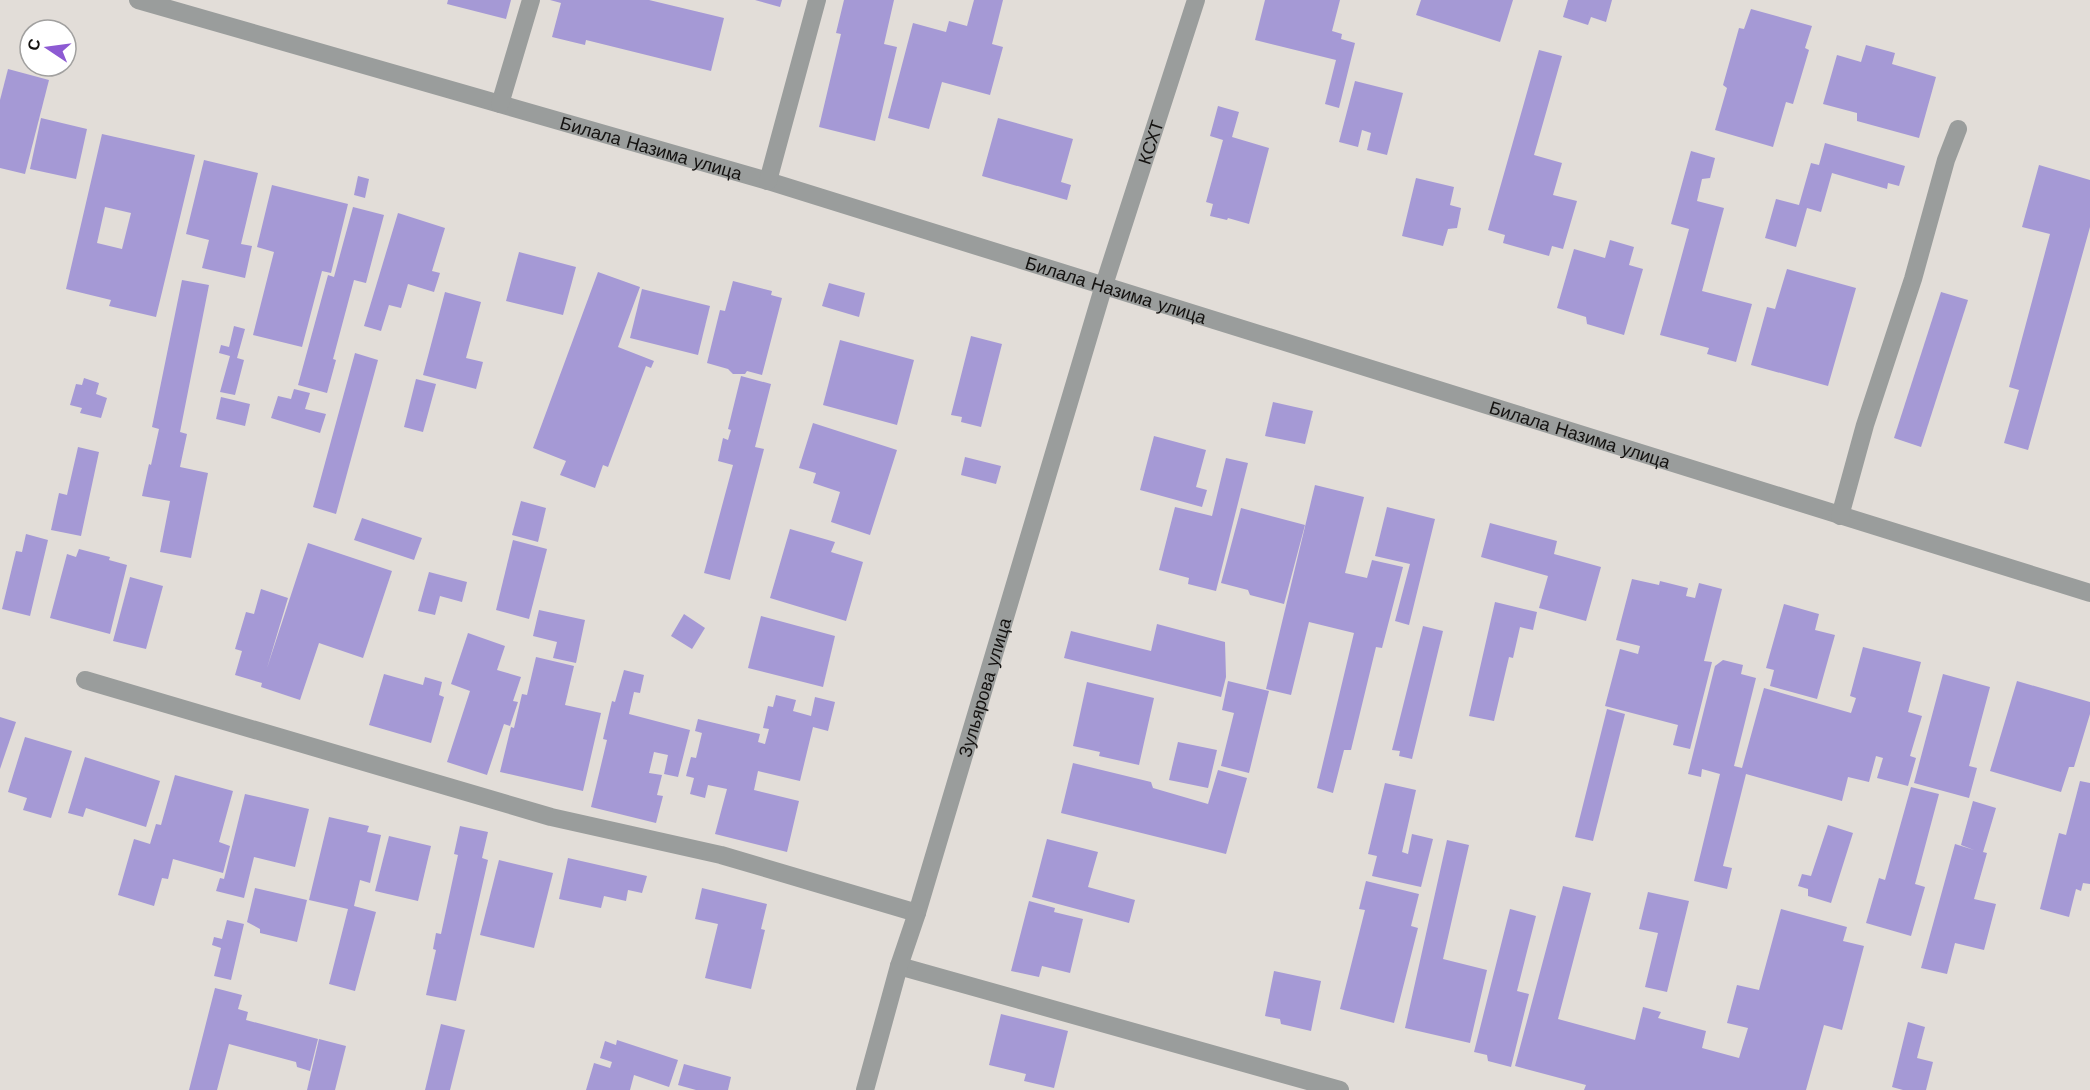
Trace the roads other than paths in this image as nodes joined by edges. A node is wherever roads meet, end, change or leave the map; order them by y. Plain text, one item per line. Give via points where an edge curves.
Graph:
1 (138, 0) edge
2 (531, 0) edge
3 (817, 0) edge
4 (1196, 0) edge
5 (500, 104) junction
6 (1958, 129) dead end
7 (768, 181) junction
8 (1104, 285) junction
9 (1840, 516) junction
10 (2090, 593) edge
11 (85, 680) dead end
12 (917, 913) junction
13 (899, 966) junction
14 (865, 1090) edge
15 (1340, 1090) edge

1 - 5 street, Билала Назима улица
2 - 5 street
3 - 7 street
4 - 8 street, КСХТ
5 - 7 street, Билала Назима улица
6 - 9 street
7 - 8 street, Билала Назима улица
8 - 9 street, Билала Назима улица
8 - 12 street, Зульярова улица
9 - 10 street, Билала Назима улица
11 - 12 street via 551,817 721,855
12 - 13 street, Зульярова улица
13 - 14 street, Зульярова улица
13 - 15 street

